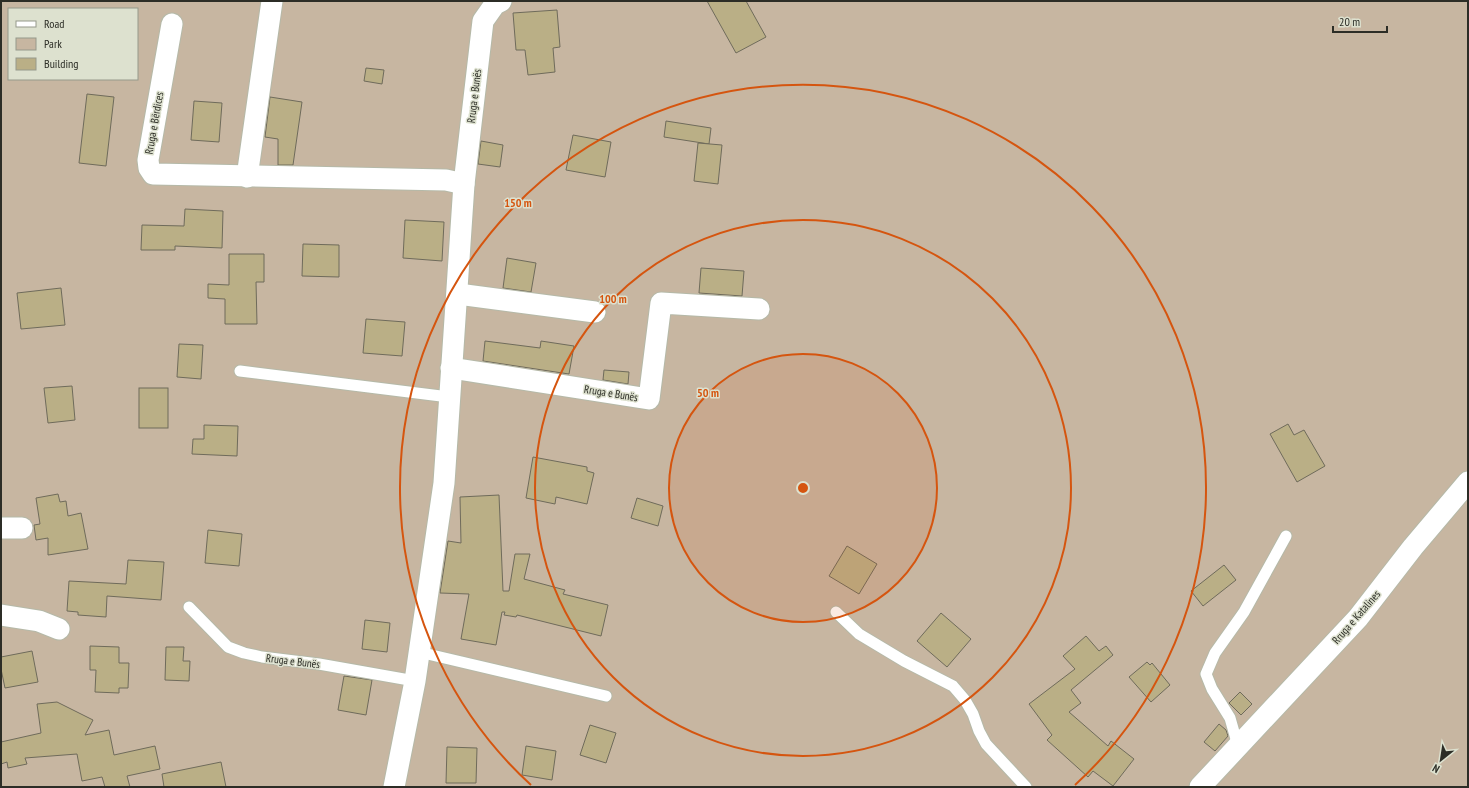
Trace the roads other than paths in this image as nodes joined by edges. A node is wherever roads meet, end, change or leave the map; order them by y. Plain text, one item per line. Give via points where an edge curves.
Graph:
1 (272, 1) edge
2 (501, 1) edge
3 (172, 24) dead end
4 (247, 177) junction
5 (464, 184) junction
6 (458, 294) junction
7 (758, 309) dead end
8 (595, 312) dead end
9 (452, 368) junction
10 (240, 371) dead end
11 (449, 397) junction
12 (1468, 482) edge
13 (1, 528) edge
14 (22, 528) dead end
15 (1286, 536) dead end
16 (189, 607) dead end
17 (836, 612) dead end
18 (1, 615) edge
19 (59, 629) dead end
20 (419, 652) junction
21 (415, 681) junction
22 (606, 696) dead end
23 (1238, 746) junction
24 (394, 787) edge
25 (1026, 787) edge
26 (1200, 787) edge

1 - 4 street
2 - 5 street, Rruga e Bunës via 495,4 483,21
3 - 4 street, Rruga e Bërdices via 148,160 149,168 153,174
4 - 5 street, Rruga e Bërdices via 446,180
5 - 6 street, Rruga e Bunës
6 - 8 street
6 - 9 street, Rruga e Bunës
7 - 9 street, Rruga e Bunës via 661,303 649,399
9 - 11 street, Rruga e Bunës
10 - 11 lane
11 - 20 street, Rruga e Bunës via 444,483
12 - 23 street, Rruga e Katalines via 1358,618
13 - 14 street
15 - 23 lane via 1250,602 1215,653 1206,674 1230,718
16 - 21 lane, Rruga e Bunës via 228,647 244,653
17 - 25 lane via 859,634 953,686 973,714 986,744
18 - 19 street via 39,621
20 - 21 street, Rruga e Bunës
20 - 22 lane
21 - 24 street, Rruga e Bunës
23 - 26 street, Rruga e Katalines

